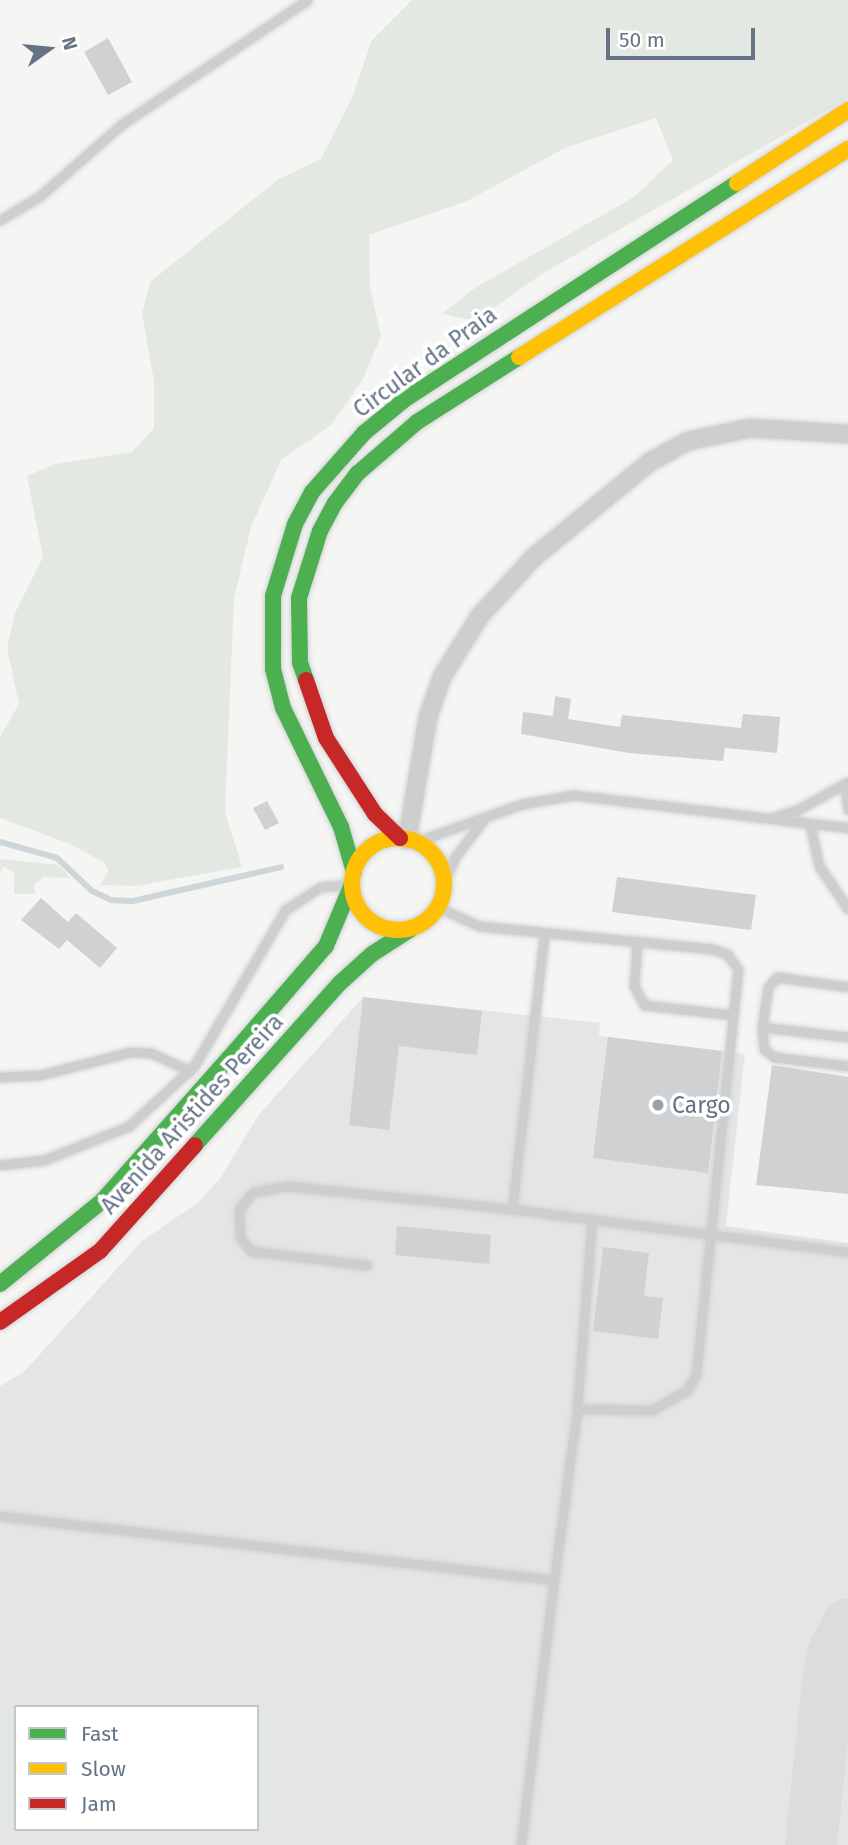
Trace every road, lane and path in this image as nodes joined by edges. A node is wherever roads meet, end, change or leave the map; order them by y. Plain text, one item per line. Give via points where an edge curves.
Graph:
1 (307, 0) edge
2 (848, 110) edge
3 (848, 149) edge
4 (0, 220) edge
5 (848, 435) edge
6 (847, 783) edge
7 (848, 810) edge
8 (485, 818) junction
9 (766, 819) junction
10 (810, 824) junction
11 (848, 828) edge
12 (407, 840) junction
13 (353, 878) junction
14 (443, 885) junction
15 (437, 907) junction
16 (848, 909) edge
17 (411, 929) junction
18 (544, 934) junction
19 (637, 943) junction
20 (848, 987) edge
21 (733, 1016) junction
22 (762, 1027) junction
23 (848, 1037) edge
24 (848, 1066) edge
25 (190, 1071) junction
26 (0, 1077) edge
27 (0, 1165) edge
28 (512, 1209) junction
29 (592, 1220) junction
30 (712, 1234) junction
31 (848, 1252) edge
32 (367, 1265) dead end
33 (0, 1284) edge
34 (0, 1322) edge
35 (577, 1409) junction
36 (0, 1516) edge
37 (554, 1580) junction
38 (521, 1845) edge

1 - 4 lane via 122,124 40,196
2 - 13 highway, Circular da Praia via 414,393 364,433 312,492 295,524 273,596 273,669 283,708 341,827
3 - 12 highway, Circular da Praia via 417,422 358,473 335,503 315,543 299,598 300,663 309,697 344,769 375,814
5 - 12 street via 750,428 688,441 650,462 533,558 479,617 442,677 428,717
6 - 7 lane
6 - 9 lane via 797,810
8 - 9 lane via 545,797 573,795
8 - 12 lane
8 - 14 lane via 460,849
9 - 10 lane
10 - 11 lane
10 - 16 lane via 819,866
12 - 13 highway via 376,844
12 - 14 highway via 436,860
13 - 17 highway via 358,907 374,924
13 - 25 lane via 320,887 285,910
13 - 33 highway, Avenida Aristides Pereira via 326,946 238,1048 102,1201
14 - 15 highway
15 - 17 highway
15 - 18 lane via 479,926
17 - 34 highway, Avenida Aristides Pereira via 372,954 340,983 100,1251
18 - 19 lane
18 - 28 lane
19 - 21 lane via 634,986 644,1005
19 - 21 lane via 727,954 737,969
20 - 22 lane via 777,977 768,986
21 - 30 lane
22 - 23 lane
22 - 24 lane via 764,1049 774,1057
25 - 26 lane via 151,1053 130,1052 40,1075
25 - 27 lane via 129,1126 44,1160
28 - 29 lane
28 - 32 lane via 288,1186 253,1192 239,1209 240,1238 251,1251
29 - 30 lane
29 - 35 lane
30 - 31 lane
30 - 35 lane via 695,1375 687,1390 653,1410
35 - 37 lane
36 - 37 lane
37 - 38 lane

